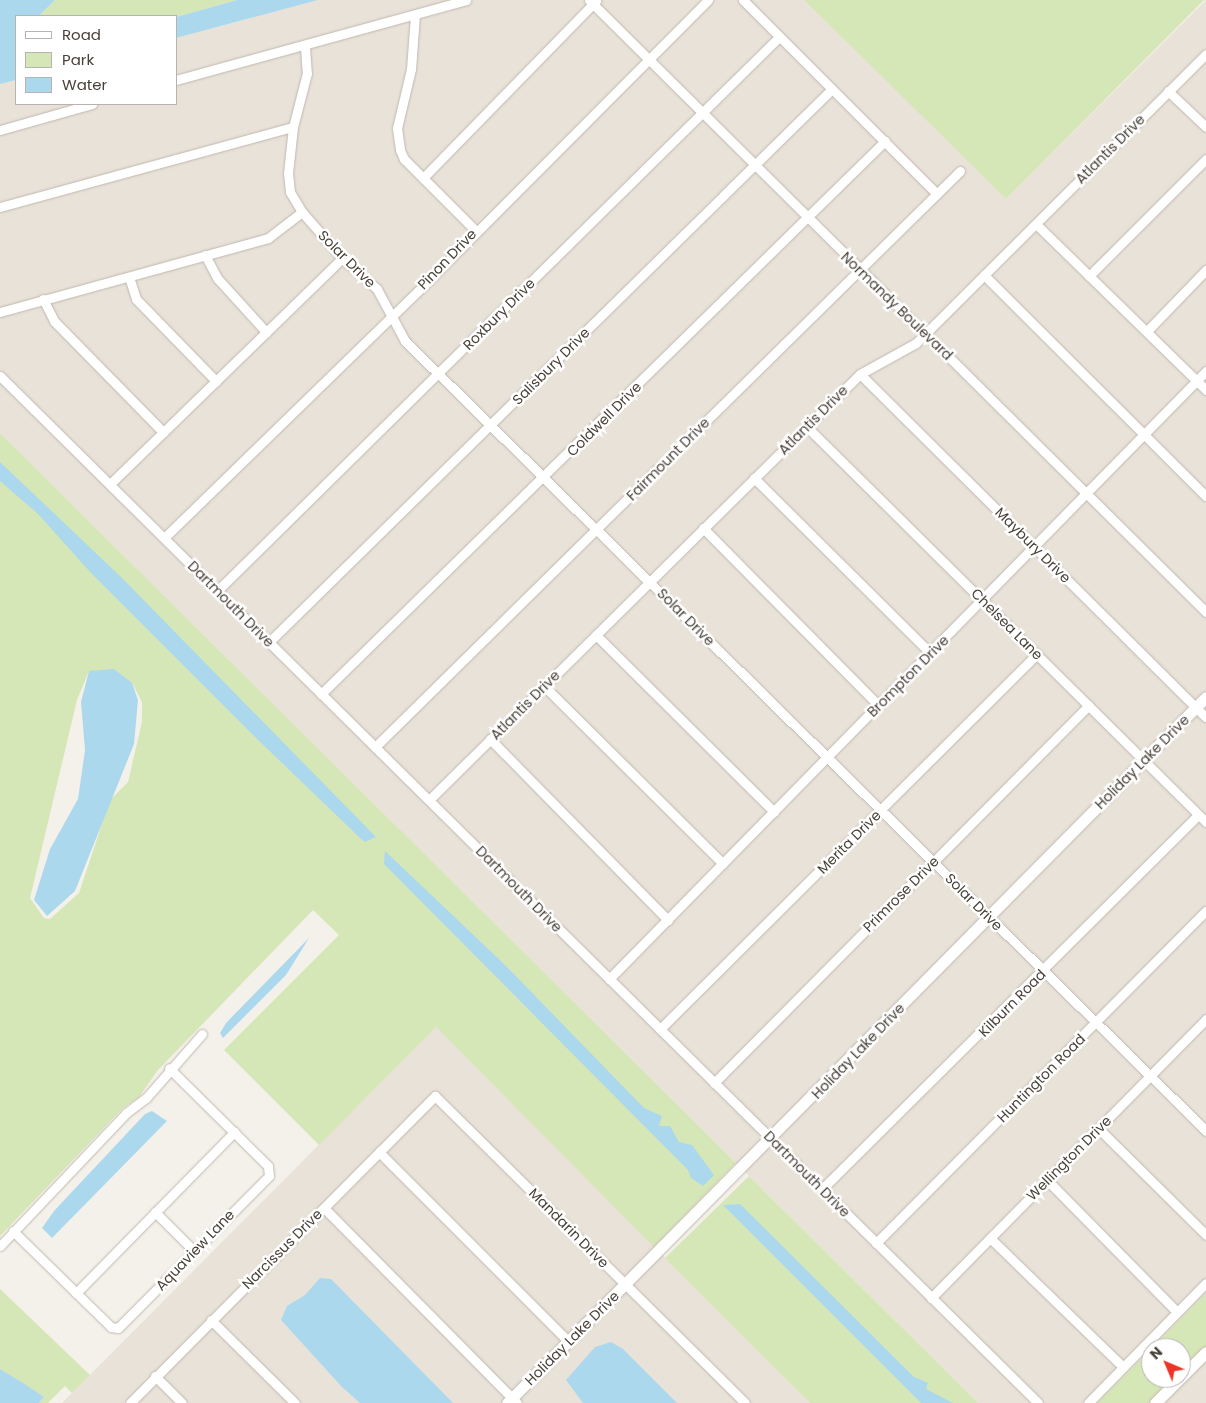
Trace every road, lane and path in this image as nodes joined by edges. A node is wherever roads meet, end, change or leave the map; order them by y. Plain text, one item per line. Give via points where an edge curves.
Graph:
1 (466, 0) edge
2 (708, 0) edge
3 (743, 0) edge
4 (593, 1) edge
5 (415, 15) junction
6 (779, 37) junction
7 (305, 46) junction
8 (1206, 54) edge
9 (648, 60) junction
10 (178, 79) edge
11 (832, 89) junction
12 (1168, 92) junction
13 (88, 105) edge
14 (702, 113) junction
15 (293, 127) junction
16 (1206, 127) edge
17 (0, 130) edge
18 (885, 141) junction
19 (1206, 159) edge
20 (754, 166) junction
21 (960, 171) dead end
22 (424, 178) junction
23 (937, 194) junction
24 (0, 206) edge
25 (302, 212) junction
26 (807, 219) junction
27 (1036, 224) junction
28 (475, 230) junction
29 (205, 255) junction
30 (342, 258) junction
31 (859, 270) junction
32 (1206, 270) edge
33 (984, 275) junction
34 (1089, 276) junction
35 (129, 277) junction
36 (43, 299) junction
37 (0, 312) edge
38 (390, 315) junction
39 (1147, 331) junction
40 (266, 332) junction
41 (926, 333) junction
42 (1206, 371) edge
43 (438, 374) junction
44 (860, 374) junction
45 (0, 376) edge
46 (1196, 380) junction
47 (216, 381) junction
48 (1206, 390) edge
49 (491, 425) junction
50 (806, 426) junction
51 (163, 432) junction
52 (1143, 434) junction
53 (544, 478) junction
54 (754, 478) junction
55 (111, 483) junction
56 (1088, 495) junction
57 (1206, 496) edge
58 (703, 528) junction
59 (596, 530) junction
60 (164, 538) junction
61 (1035, 548) junction
62 (650, 581) junction
63 (217, 591) junction
64 (983, 600) junction
65 (1206, 612) edge
66 (596, 635) junction
67 (269, 642) junction
68 (931, 654) junction
69 (1037, 654) junction
70 (544, 686) junction
71 (322, 694) junction
72 (1206, 697) edge
73 (1089, 705) junction
74 (879, 706) junction
75 (1196, 707) junction
76 (1206, 717) edge
77 (490, 739) junction
78 (374, 747) junction
79 (828, 757) junction
80 (1144, 760) junction
81 (429, 800) junction
82 (881, 810) junction
83 (774, 812) junction
84 (1198, 815) junction
85 (1206, 822) edge
86 (933, 861) junction
87 (723, 864) junction
88 (1206, 912) edge
89 (989, 917) junction
90 (668, 920) junction
91 (1044, 972) junction
92 (609, 979) junction
93 (1096, 1023) junction
94 (1205, 1023) edge
95 (660, 1029) junction
96 (202, 1034) dead end
97 (169, 1068) junction
98 (1150, 1076) junction
99 (714, 1083) junction
100 (435, 1096) joint
101 (1098, 1128) junction
102 (1206, 1131) edge
103 (234, 1132) junction
104 (771, 1139) junction
105 (379, 1152) junction
106 (1047, 1180) junction
107 (822, 1190) junction
108 (324, 1208) junction
109 (155, 1212) junction
110 (13, 1231) junction
111 (1206, 1235) edge
112 (990, 1238) junction
113 (876, 1243) junction
114 (0, 1246) edge
115 (194, 1251) junction
116 (1206, 1282) edge
117 (626, 1284) junction
118 (76, 1293) junction
119 (931, 1298) junction
120 (1177, 1312) junction
121 (211, 1320) junction
122 (569, 1342) junction
123 (1206, 1352) edge
124 (1123, 1367) junction
125 (1191, 1368) edge
126 (155, 1376) junction
127 (1171, 1388) edge
128 (512, 1401) edge
129 (130, 1403) edge
130 (182, 1403) edge
131 (295, 1403) edge
132 (745, 1403) edge
133 (1038, 1403) edge
134 (1088, 1403) edge
135 (1156, 1403) edge

1 - 5 street
2 - 9 street, Pinon Drive
3 - 6 street
4 - 9 street, Normandy Boulevard
4 - 22 street
5 - 7 street
5 - 22 street via 411,69 397,128 404,159
6 - 11 street
6 - 14 street, Roxbury Drive
7 - 10 street
7 - 15 street, Solar Drive via 307,72
8 - 12 street, Atlantis Drive
9 - 14 street, Normandy Boulevard
9 - 28 street, Pinon Drive
11 - 18 street
11 - 20 street, Salisbury Drive
12 - 16 street
12 - 27 street, Atlantis Drive
13 - 17 street
14 - 20 street, Normandy Boulevard
14 - 43 street, Roxbury Drive
15 - 24 street
15 - 25 street, Solar Drive via 288,173 290,192
18 - 23 street
18 - 26 street, Coldwell Drive
19 - 34 street
20 - 26 street, Normandy Boulevard
20 - 49 street, Salisbury Drive
21 - 23 street, Fairmount Drive
22 - 28 street
23 - 31 street, Fairmount Drive
25 - 29 street via 268,238
25 - 30 street, Solar Drive
26 - 31 street, Normandy Boulevard
26 - 53 street, Coldwell Drive
27 - 33 street, Atlantis Drive
27 - 34 street
28 - 38 street, Pinon Drive via 423,286
29 - 35 street
29 - 40 street via 218,279
30 - 38 street, Solar Drive via 377,289
30 - 40 street
31 - 41 street, Normandy Boulevard
31 - 59 street, Fairmount Drive
32 - 39 street
33 - 41 street, Atlantis Drive
33 - 52 street
34 - 39 street
35 - 36 street
35 - 47 street via 136,299
36 - 37 street
36 - 51 street via 54,321
38 - 43 street, Solar Drive via 405,341
38 - 60 street, Pinon Drive
39 - 46 street
40 - 47 street
41 - 44 street, Atlantis Drive via 916,343
41 - 56 street, Normandy Boulevard
42 - 46 street, Brompton Drive
43 - 49 street, Solar Drive
43 - 63 street, Roxbury Drive
44 - 50 street, Atlantis Drive
44 - 61 street, Maybury Drive
45 - 55 street, Dartmouth Drive
46 - 48 street
46 - 52 street, Brompton Drive
47 - 51 street
49 - 53 street, Solar Drive
49 - 67 street, Salisbury Drive
50 - 54 street, Atlantis Drive
50 - 64 street, Chelsea Lane
51 - 55 street
52 - 56 street, Brompton Drive
52 - 57 street
53 - 59 street, Solar Drive
53 - 71 street, Coldwell Drive
54 - 58 street, Atlantis Drive
54 - 68 street
55 - 60 street, Dartmouth Drive
56 - 61 street, Brompton Drive
56 - 65 street, Normandy Boulevard
58 - 62 street, Atlantis Drive
58 - 74 street
59 - 62 street, Solar Drive
59 - 78 street, Fairmount Drive
60 - 63 street, Dartmouth Drive
61 - 64 street, Brompton Drive
61 - 75 street, Maybury Drive
62 - 66 street, Atlantis Drive
62 - 79 street, Solar Drive
63 - 67 street, Dartmouth Drive
64 - 68 street, Brompton Drive
64 - 69 street, Chelsea Lane
66 - 70 street, Atlantis Drive
66 - 83 street
67 - 71 street, Dartmouth Drive
68 - 74 street, Brompton Drive
69 - 73 street, Chelsea Lane
69 - 82 street, Merita Drive
70 - 77 street, Atlantis Drive
70 - 87 street
71 - 78 street, Dartmouth Drive
72 - 75 street, Holiday Lake Drive
73 - 80 street, Chelsea Lane
73 - 86 street, Primrose Drive
74 - 79 street, Brompton Drive
75 - 76 street, Maybury Drive
75 - 80 street, Holiday Lake Drive
77 - 81 street, Atlantis Drive
77 - 90 street
78 - 81 street, Dartmouth Drive
79 - 82 street, Solar Drive
79 - 83 street, Brompton Drive
80 - 84 street, Chelsea Lane
80 - 89 street, Holiday Lake Drive
81 - 92 street, Dartmouth Drive
82 - 86 street, Solar Drive
82 - 95 street, Merita Drive
83 - 87 street, Brompton Drive
84 - 85 street, Chelsea Lane
84 - 91 street, Kilburn Road
86 - 89 street, Solar Drive
86 - 99 street, Primrose Drive
87 - 90 street, Brompton Drive
88 - 93 street, Huntington Road
89 - 91 street, Solar Drive
89 - 104 street, Holiday Lake Drive
90 - 92 street, Brompton Drive
91 - 93 street, Solar Drive
91 - 107 street, Kilburn Road
92 - 95 street, Dartmouth Drive
93 - 98 street, Solar Drive
93 - 113 street, Huntington Road
94 - 98 street, Wellington Drive
95 - 99 street, Dartmouth Drive
96 - 97 street
97 - 103 street, Aquaview Lane
97 - 110 street via 146,1098 126,1113
98 - 101 street, Wellington Drive
98 - 102 street, Solar Drive
99 - 104 street, Dartmouth Drive
100 - 105 street, Narcissus Drive
100 - 117 street, Mandarin Drive
101 - 106 street, Wellington Drive
101 - 111 street
103 - 109 street
103 - 115 street, Aquaview Lane via 268,1166 270,1173
104 - 107 street, Dartmouth Drive
104 - 117 street, Holiday Lake Drive
105 - 108 street, Narcissus Drive
105 - 122 street
106 - 112 street, Wellington Drive
106 - 120 street
107 - 113 street, Dartmouth Drive
108 - 121 street, Narcissus Drive
108 - 128 street
109 - 115 street
109 - 118 street
110 - 114 street
110 - 118 street, Aquaview Lane
112 - 119 street, Wellington Drive
112 - 124 street
113 - 119 street, Dartmouth Drive
115 - 118 street, Aquaview Lane via 118,1328 111,1327
116 - 120 street
117 - 122 street, Holiday Lake Drive
117 - 132 street, Mandarin Drive
119 - 133 street, Dartmouth Drive
120 - 124 street
121 - 126 street, Narcissus Drive
121 - 131 street
122 - 128 street, Holiday Lake Drive
123 - 125 street
124 - 134 street
126 - 129 street, Narcissus Drive
126 - 130 street
127 - 135 street

